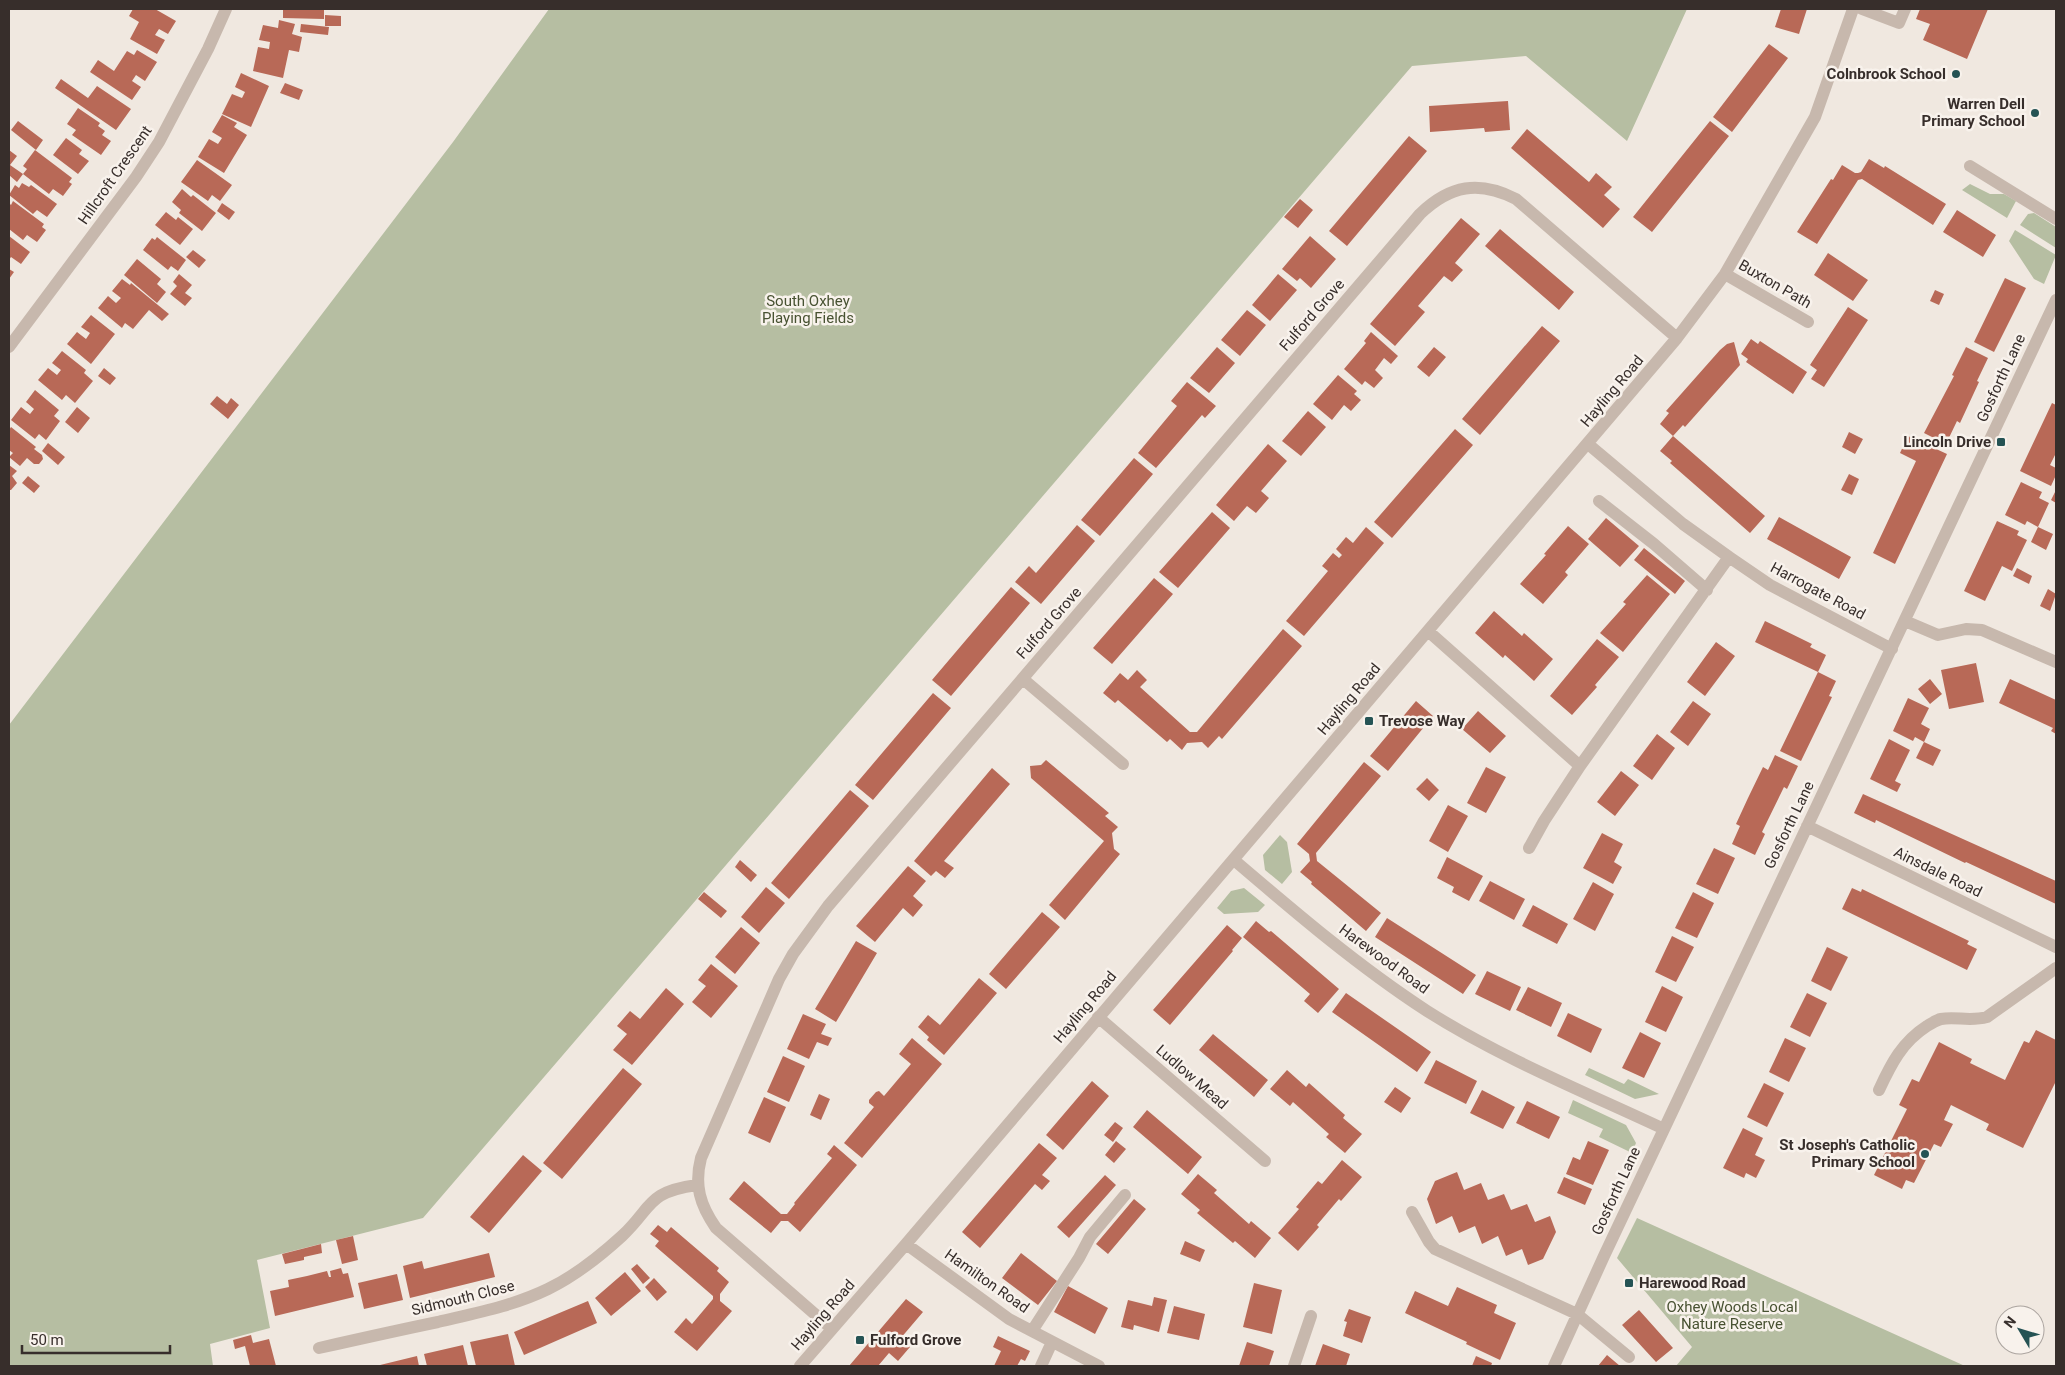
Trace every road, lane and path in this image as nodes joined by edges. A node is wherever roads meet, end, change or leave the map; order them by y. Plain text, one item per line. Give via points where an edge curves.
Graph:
1 (226, 9) edge
2 (1853, 9) edge
3 (1862, 9) edge
4 (1905, 9) edge
5 (1970, 166) dead end
6 (2056, 219) edge
7 (1725, 274) junction
8 (2056, 300) edge
9 (1808, 322) dead end
10 (1678, 338) junction
11 (9, 346) edge
12 (1588, 444) junction
13 (1599, 501) dead end
14 (1729, 558) junction
15 (1706, 590) junction
16 (1905, 621) junction
17 (1428, 631) junction
18 (1892, 649) junction
19 (2056, 662) edge
20 (1023, 679) junction
21 (1123, 764) dead end
22 (1580, 766) junction
23 (1806, 826) junction
24 (1529, 848) dead end
25 (1234, 860) junction
26 (2056, 947) edge
27 (2056, 968) edge
28 (1098, 1017) junction
29 (1878, 1090) dead end
30 (1664, 1129) junction
31 (1265, 1161) dead end
32 (697, 1185) junction
33 (1125, 1195) dead end
34 (1412, 1212) dead end
35 (906, 1244) junction
36 (1577, 1314) junction
37 (1311, 1316) dead end
38 (832, 1329) junction
39 (1032, 1331) junction
40 (1052, 1342) junction
41 (319, 1348) dead end
42 (1629, 1357) dead end
43 (800, 1366) edge
44 (1041, 1366) edge
45 (1099, 1366) edge
46 (1294, 1366) edge
47 (1554, 1366) edge

1 - 11 street, Hillcroft Crescent via 159,142
2 - 7 street, Hayling Road via 1815,116
3 - 4 street via 1899,23
5 - 6 street
7 - 9 street, Buxton Path
7 - 10 street, Hayling Road
8 - 16 street, Gosforth Lane
10 - 12 street, Hayling Road
10 - 20 street, Fulford Grove via 1516,199 1503,192 1480,187 1456,190 1442,196 1414,222
12 - 14 street
12 - 17 street, Hayling Road
13 - 15 street
14 - 15 street
14 - 18 street, Harrogate Road via 1770,585
15 - 22 street
16 - 18 street, Gosforth Lane
16 - 19 street via 1938,635 1973,628 1982,630
17 - 22 street
17 - 25 street, Hayling Road
18 - 23 street, Gosforth Lane
20 - 21 street
20 - 32 street, Fulford Grove via 828,906 793,954 701,1158
22 - 24 street
23 - 26 street, Ainsdale Road
23 - 30 street, Gosforth Lane
25 - 28 street, Hayling Road
25 - 30 street, Harewood Road via 1362,966 1428,1011 1506,1054
27 - 29 street via 1987,1017 1974,1021 1940,1019 1917,1032 1893,1060
28 - 31 street, Ludlow Mead
28 - 35 street, Hayling Road
30 - 36 street, Gosforth Lane
32 - 38 street, Fulford Grove via 704,1211 716,1228
32 - 41 street, Sidmouth Close via 678,1188 654,1198 624,1235 600,1256 548,1290 497,1309
33 - 39 street via 1090,1237
34 - 36 street via 1435,1248
35 - 38 street, Hayling Road
35 - 39 street, Hamilton Road via 1009,1319
36 - 42 street
36 - 47 street, Gosforth Lane
37 - 46 street
38 - 43 street, Hayling Road
39 - 40 street, Hamilton Road
40 - 44 street
40 - 45 street, Hamilton Road

